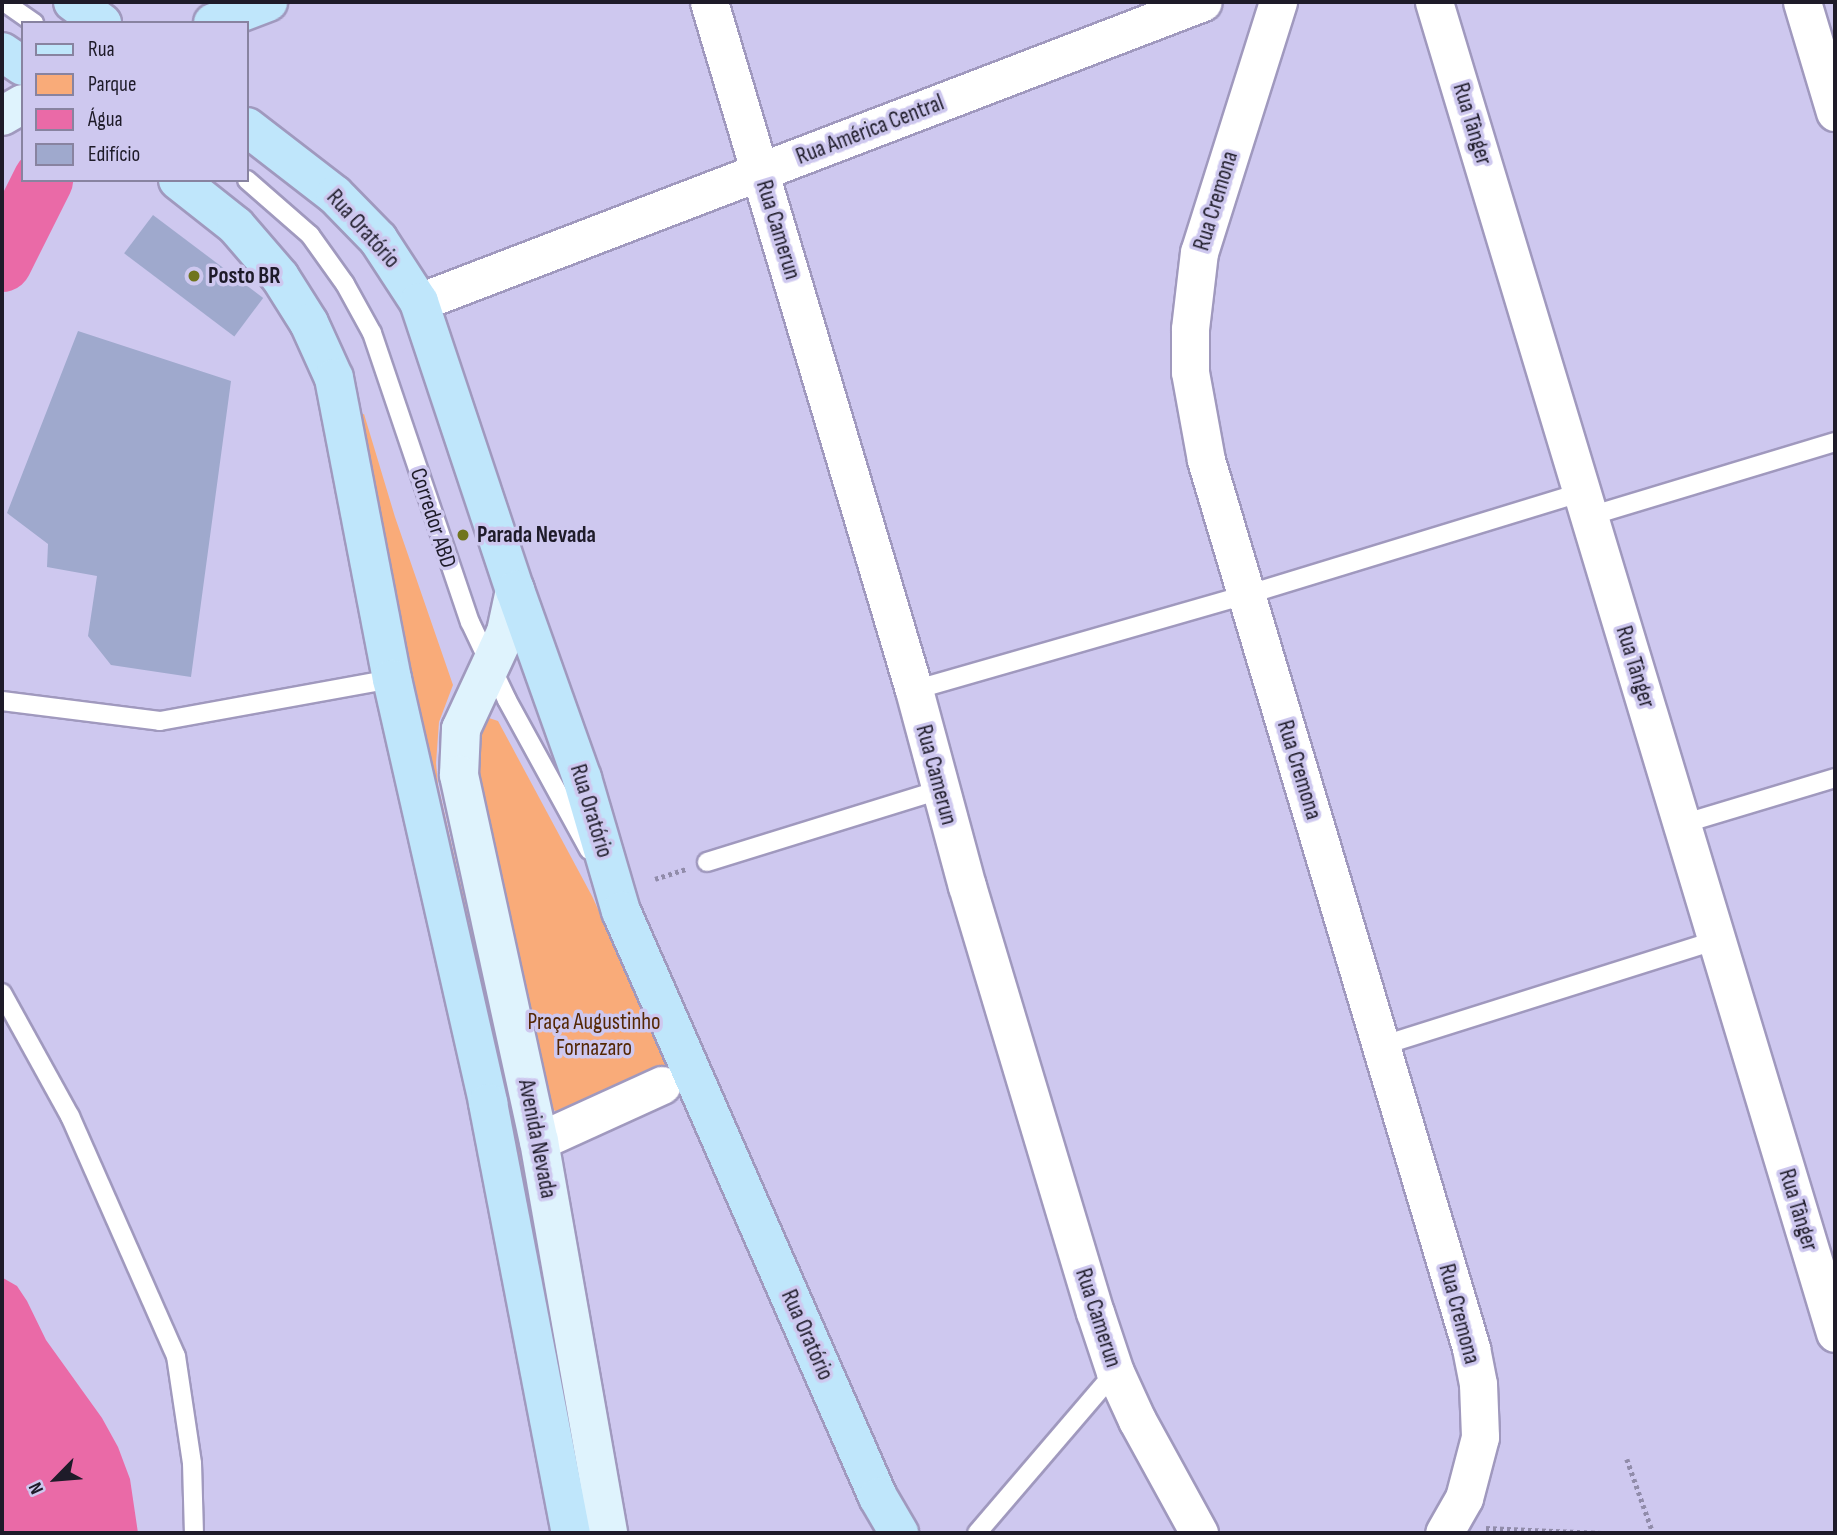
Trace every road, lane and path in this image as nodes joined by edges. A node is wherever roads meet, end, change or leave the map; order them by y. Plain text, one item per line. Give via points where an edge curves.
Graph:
1 (4, 2) edge
2 (73, 2) edge
3 (268, 2) edge
4 (709, 2) edge
5 (1203, 2) edge
6 (1278, 2) edge
7 (1434, 2) edge
8 (1802, 2) edge
9 (31, 21) edge
10 (99, 21) edge
11 (218, 21) edge
12 (2, 52) edge
13 (21, 65) edge
14 (21, 105) edge
15 (1835, 112) edge
16 (2, 116) edge
17 (248, 128) edge
18 (761, 172) junction
19 (248, 181) edge
20 (181, 182) edge
21 (419, 302) junction
22 (1835, 442) edge
23 (1586, 504) junction
24 (514, 590) junction
25 (1246, 596) junction
26 (489, 665) junction
27 (392, 679) junction
28 (914, 690) junction
29 (2, 701) edge
30 (1835, 778) edge
31 (940, 790) junction
32 (1682, 824) junction
33 (707, 862) dead end
34 (621, 911) junction
35 (1717, 940) junction
36 (2, 993) edge
37 (1381, 1046) junction
38 (662, 1085) dead end
39 (539, 1141) junction
40 (1835, 1333) edge
41 (1115, 1372) junction
42 (1627, 1459) dead end
43 (606, 1519) edge
44 (569, 1522) edge
45 (1447, 1530) edge
46 (194, 1533) edge
47 (899, 1533) edge
48 (977, 1533) edge
49 (1199, 1533) edge
50 (1602, 1533) edge
51 (1653, 1533) edge

1 - 9 lane
2 - 10 main road
3 - 11 main road
4 - 18 street, Rua Camerun
5 - 18 street, Rua América Central
6 - 25 street, Rua Cremona via 1199,252 1190,330 1190,372 1206,460
7 - 23 street, Rua Tânger
8 - 15 street
12 - 13 main road
14 - 16 main road
17 - 21 main road, Rua Oratório via 335,195 378,239
18 - 21 street, Rua América Central
18 - 28 street, Rua Camerun
19 - 26 lane, Corredor ABD via 310,235 372,333 457,590
20 - 27 main road via 257,249 295,300 324,352 341,406
21 - 24 main road, Rua Oratório
22 - 23 lane
23 - 25 lane
23 - 32 street, Rua Tânger
24 - 26 main road, Avenida Nevada via 512,613
24 - 34 main road, Rua Oratório via 582,778
25 - 28 lane
25 - 37 street, Rua Cremona
26 - 34 lane, Corredor ABD
26 - 39 main road, Avenida Nevada via 461,729 459,775
27 - 29 lane via 160,721
27 - 44 main road, Avenida Nevada via 488,1103
28 - 31 street, Rua Camerun
30 - 32 lane
31 - 33 lane
31 - 41 street, Rua Camerun
32 - 35 street, Rua Tânger
34 - 47 main road, Rua Oratório via 878,1497
35 - 37 lane
35 - 40 street, Rua Tânger
36 - 46 lane via 70,1116 176,1356 192,1463
37 - 45 street, Rua Cremona via 1478,1384 1480,1437 1465,1497
38 - 39 street
39 - 43 main road, Avenida Nevada
41 - 48 lane
41 - 49 street, Rua Camerun
42 - 51 path
43 - 44 main road
45 - 50 path

